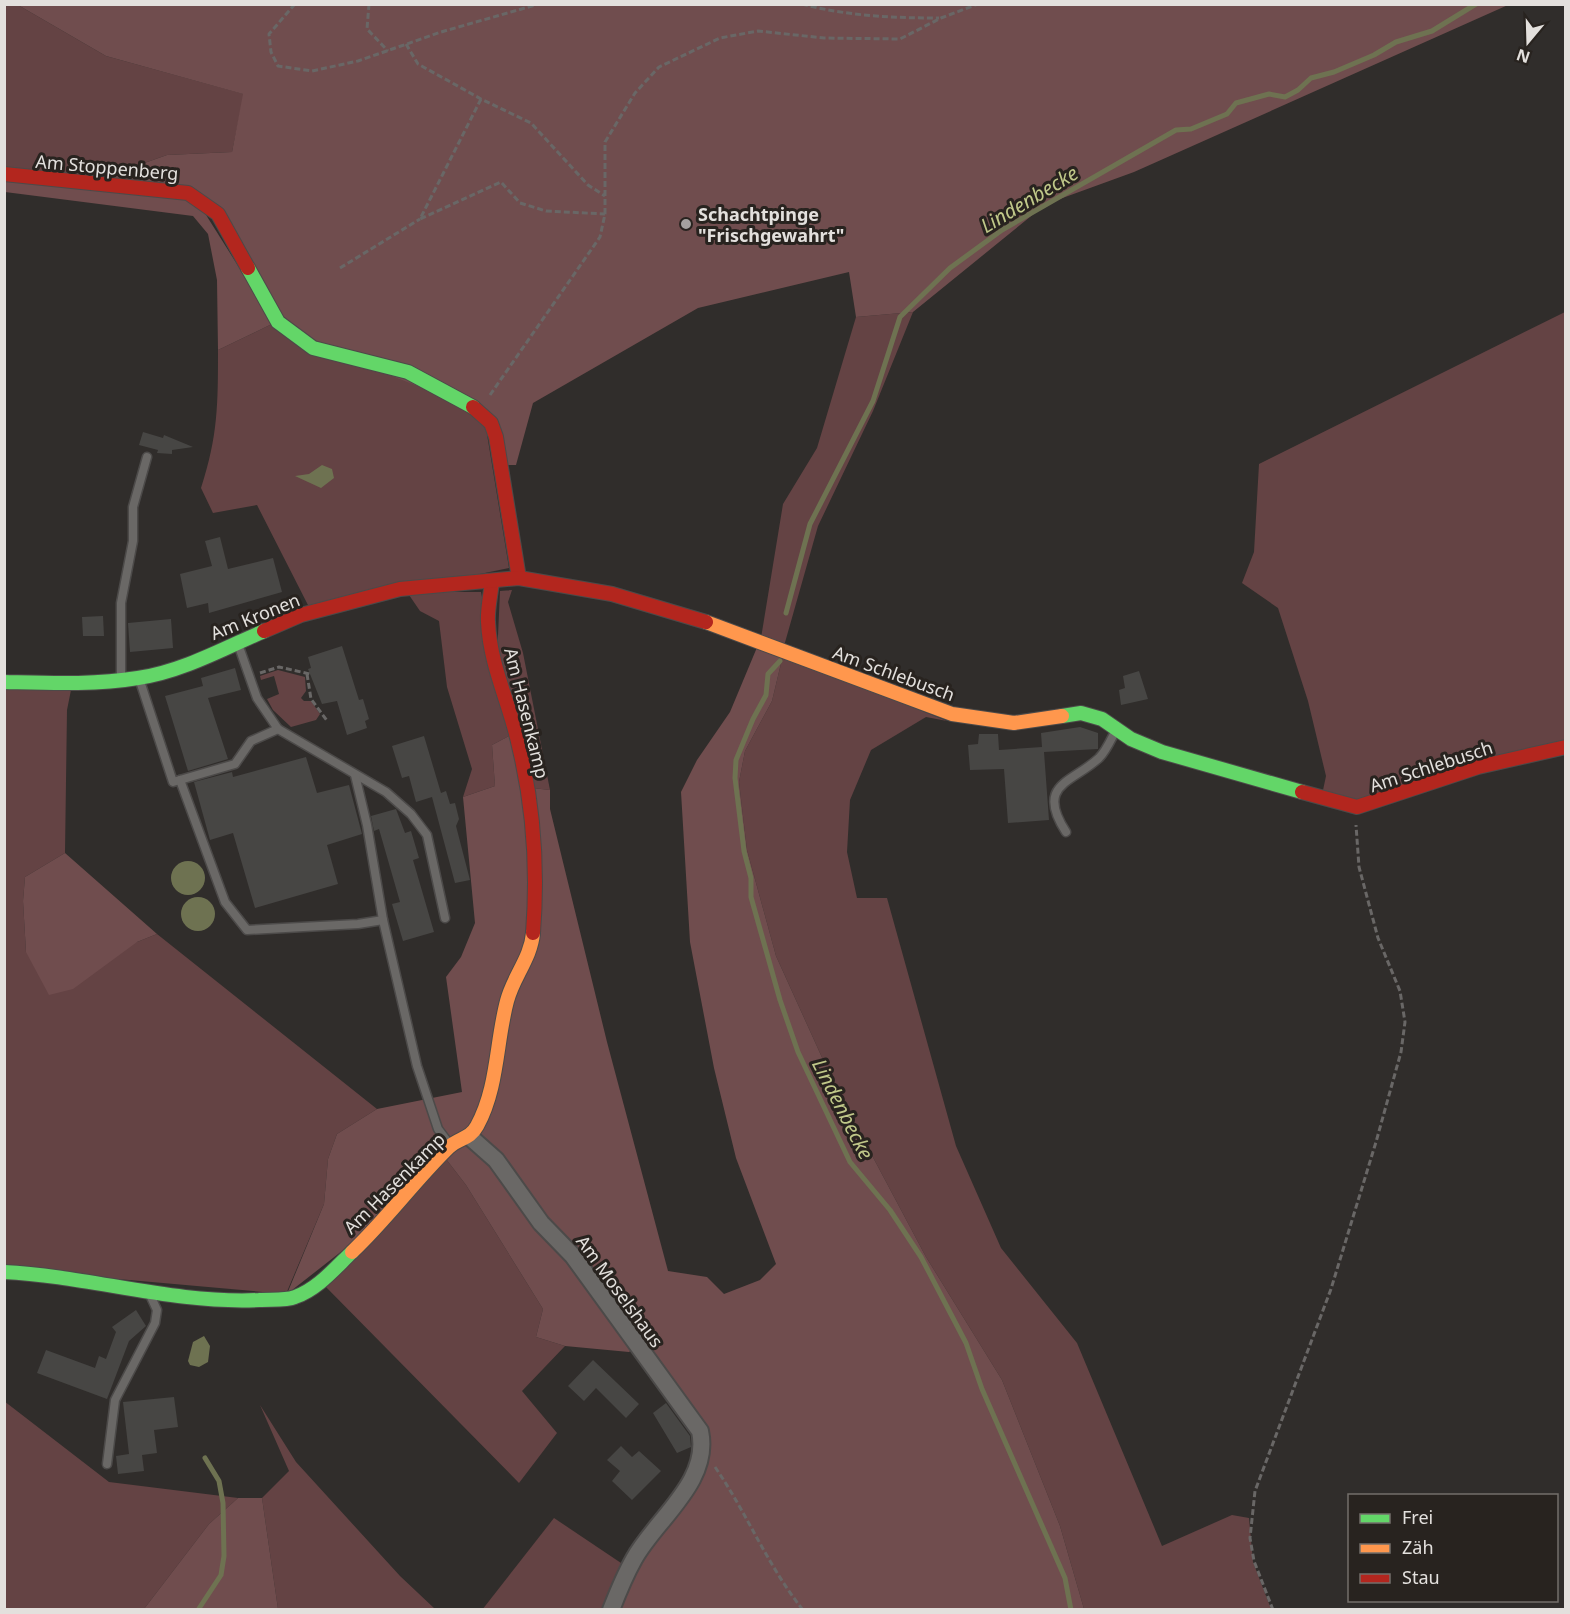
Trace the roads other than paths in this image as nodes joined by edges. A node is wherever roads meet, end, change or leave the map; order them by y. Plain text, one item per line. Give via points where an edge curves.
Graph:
1 (4, 174) edge
2 (147, 457) dead end
3 (519, 578) junction
4 (492, 581) junction
5 (238, 643) junction
6 (139, 678) junction
7 (121, 679) junction
8 (4, 682) edge
9 (278, 729) junction
10 (1116, 730) junction
11 (1566, 747) edge
12 (355, 775) junction
13 (180, 780) junction
14 (1066, 832) dead end
15 (445, 918) dead end
16 (382, 920) junction
17 (470, 1137) junction
18 (451, 1146) junction
19 (4, 1272) edge
20 (149, 1293) junction
21 (107, 1464) dead end
22 (611, 1610) edge

1 - 3 street, Am Stoppenberg via 196,196 218,214 278,322 296,337 313,348 408,372 478,410 491,423 496,437
2 - 7 lane via 134,507 133,542 121,603
3 - 4 street, Am Kronen
3 - 10 street, Am Schlebusch via 612,594 704,621 952,714 1014,723 1081,713 1102,719
4 - 5 street, Am Kronen via 400,589 301,615
4 - 17 street, Am Hasenkamp via 488,621 495,668 519,744 531,805 536,862 534,918 525,963 507,999 492,1088
5 - 6 street, Am Kronen
5 - 9 lane via 257,698
6 - 7 street, Am Kronen
6 - 13 lane via 173,782
7 - 8 street, Am Kronen via 64,684
9 - 12 lane
9 - 13 lane via 251,741 235,764
10 - 11 street, Am Schlebusch via 1162,752 1357,807 1478,767
10 - 14 lane via 1101,756 1059,787 1055,816
12 - 15 lane via 386,792 428,835
12 - 16 lane via 368,825
13 - 16 lane via 225,902 248,930
16 - 18 lane via 417,1066 438,1129
17 - 18 street, Am Hasenkamp
17 - 22 street, Am Moselshaus via 496,1160 541,1223 573,1256 696,1425 702,1448 693,1476 634,1558
18 - 20 street, Am Hasenkamp via 379,1226 319,1283 294,1298 230,1301
19 - 20 street, Am Hasenkamp via 43,1274
20 - 21 lane via 157,1310 155,1323 116,1400

